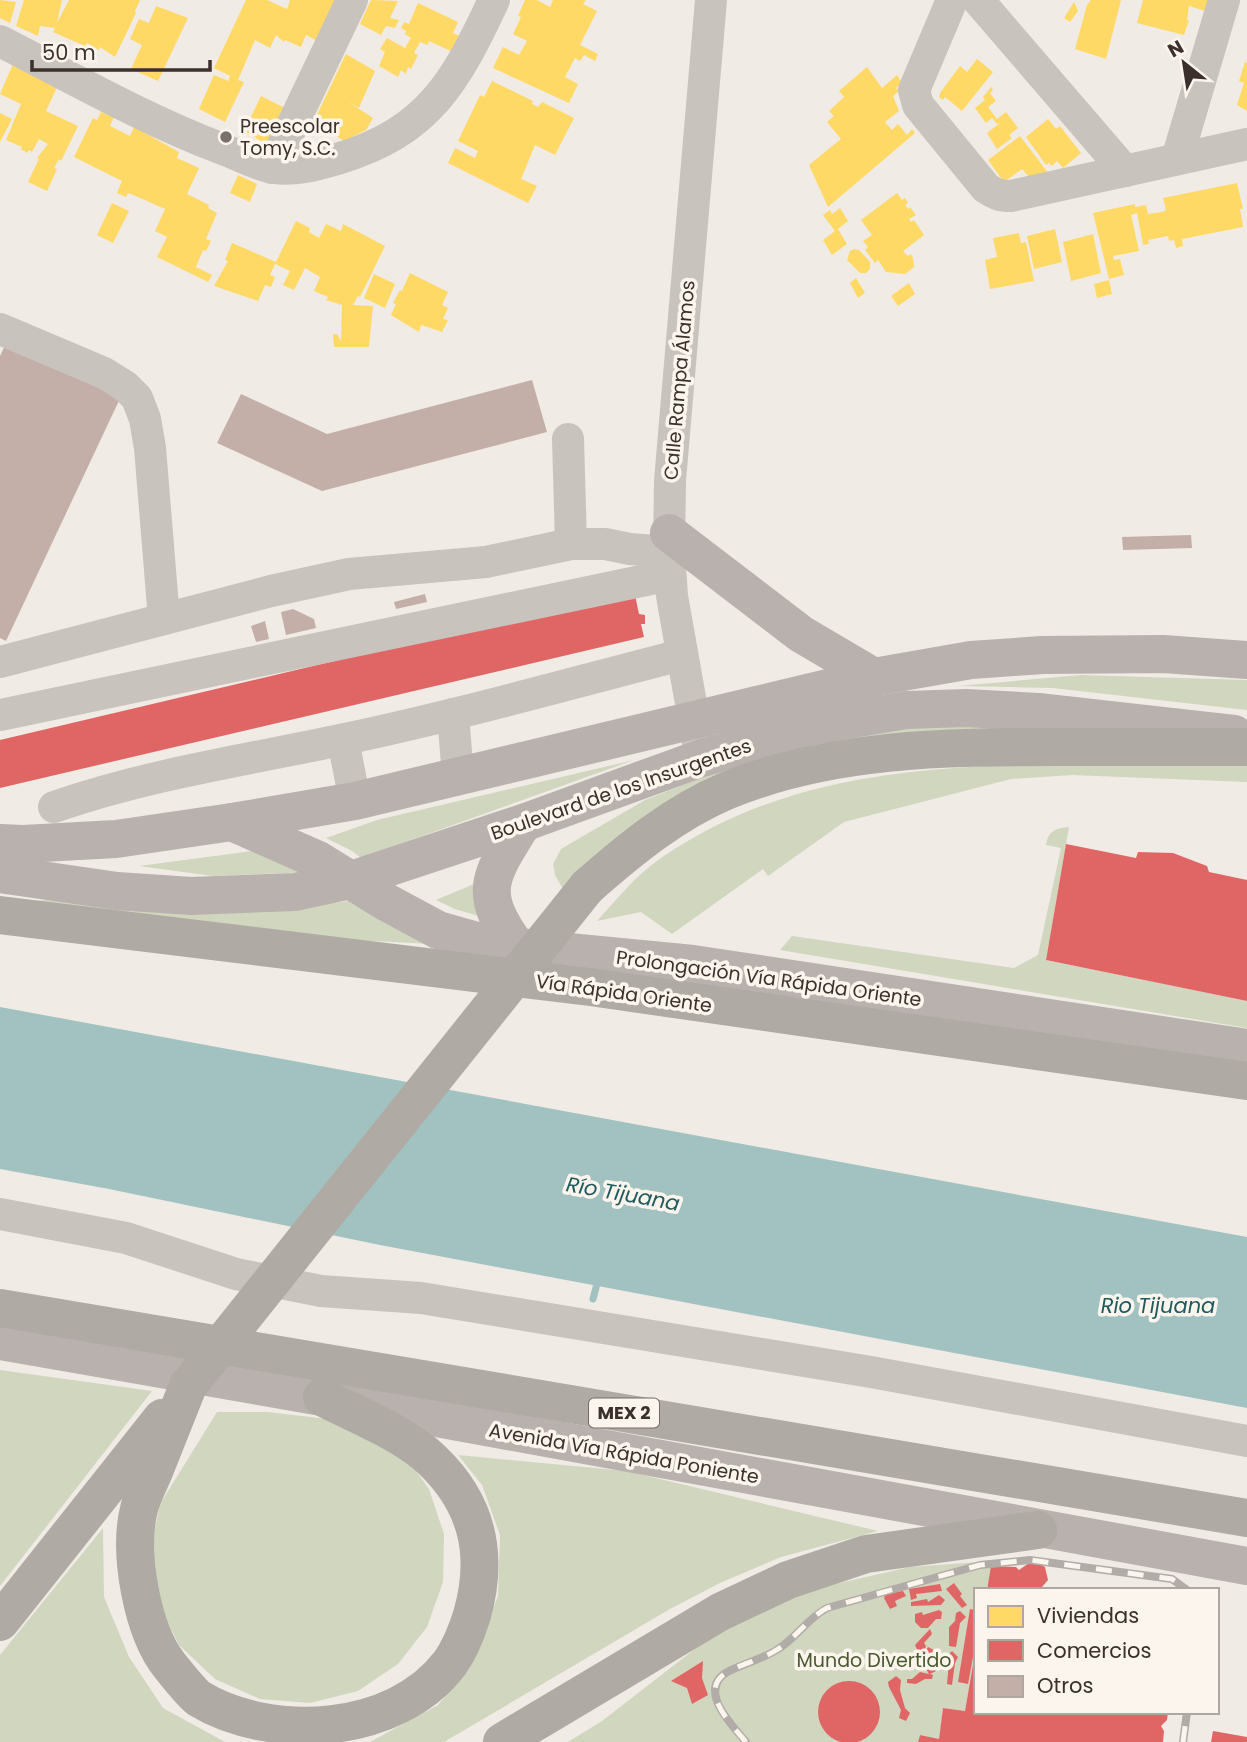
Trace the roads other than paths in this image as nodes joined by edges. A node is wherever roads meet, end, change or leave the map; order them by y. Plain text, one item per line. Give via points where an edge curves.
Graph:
1 (352, 0) edge
2 (494, 0) edge
3 (711, 0) edge
4 (952, 0) edge
5 (978, 0) edge
6 (1224, 0) edge
7 (0, 41) edge
8 (1247, 144) edge
9 (1177, 159) junction
10 (272, 168) junction
11 (1125, 171) junction
12 (0, 329) edge
13 (568, 439) dead end
14 (571, 544) junction
15 (670, 553) junction
16 (164, 619) junction
17 (681, 655) junction
18 (1247, 660) edge
19 (0, 662) edge
20 (874, 677) junction
21 (453, 714) junction
22 (0, 715) edge
23 (692, 720) junction
24 (1247, 735) edge
25 (343, 740) junction
26 (1247, 747) edge
27 (702, 758) junction
28 (458, 776) junction
29 (355, 801) junction
30 (54, 807) dead end
31 (232, 822) junction
32 (523, 823) junction
33 (0, 843) edge
34 (0, 874) edge
35 (351, 880) junction
36 (0, 915) edge
37 (517, 947) junction
38 (1247, 1048) edge
39 (1247, 1081) edge
40 (0, 1214) edge
41 (0, 1308) edge
42 (0, 1341) edge
43 (188, 1386) junction
44 (322, 1397) junction
45 (1247, 1440) edge
46 (1247, 1518) edge
47 (1038, 1530) junction
48 (1247, 1566) edge
49 (0, 1622) edge
50 (509, 1739) edge

1 - 10 street
2 - 10 street via 454,79 430,108 379,143 349,156 298,169
3 - 15 street, Calle Rampa Álamos via 670,481
4 - 11 street via 914,90 919,105 986,188 1001,196 1011,195
5 - 11 street
6 - 9 street
7 - 10 street via 179,132
8 - 9 street
9 - 11 street
12 - 16 street via 104,373 136,398 150,448
13 - 14 street
14 - 15 street
14 - 16 street via 486,562 349,574
15 - 17 street, Calle Rampa Álamos
15 - 20 main road
15 - 22 street
16 - 19 street
17 - 21 street
17 - 23 street, Calle Rampa Álamos
18 - 20 main road, Boulevard de los Insurgentes via 1163,654 1041,655 971,660
20 - 23 main road, Boulevard de los Insurgentes
21 - 25 street
21 - 28 street
23 - 27 street, Calle Rampa Álamos
23 - 28 main road, Boulevard de los Insurgentes
24 - 27 main road, Boulevard de los Insurgentes via 1038,712 906,710 811,726
25 - 29 street
25 - 30 street via 159,777
26 - 43 highway, bridge via 996,747 830,760 725,792 683,814 631,848 587,887
27 - 32 main road, Boulevard de los Insurgentes
28 - 29 main road, Boulevard de los Insurgentes
29 - 31 main road, Boulevard de los Insurgentes
31 - 33 main road, Boulevard de los Insurgentes via 116,839
31 - 35 main road, Prolongación Vía Rápida Oriente via 318,860
32 - 35 main road, Boulevard de los Insurgentes
32 - 37 main road via 503,855 491,888 499,922
34 - 35 main road, Boulevard de los Insurgentes via 117,891 191,896 295,891
35 - 37 main road, Prolongación Vía Rápida Oriente via 438,930
36 - 39 highway, Vía Rápida Oriente via 590,987
37 - 38 main road, Prolongación Vía Rápida Oriente via 693,964
40 - 45 street via 126,1238 236,1274 321,1291 421,1298
41 - 46 highway, Avenida Vía Rápida Poniente / MEX 2
42 - 44 main road, Avenida Vía Rápida Poniente
43 - 44 highway via 139,1509 139,1586 148,1624 162,1656 199,1698 251,1726 303,1734 343,1730 379,1719 418,1695 450,1663 467,1630 481,1558 477,1530 464,1499 432,1460 410,1443
43 - 49 highway
44 - 47 main road, Avenida Vía Rápida Poniente
47 - 48 main road, Avenida Vía Rápida Poniente
47 - 50 highway via 866,1554 788,1580 720,1612

